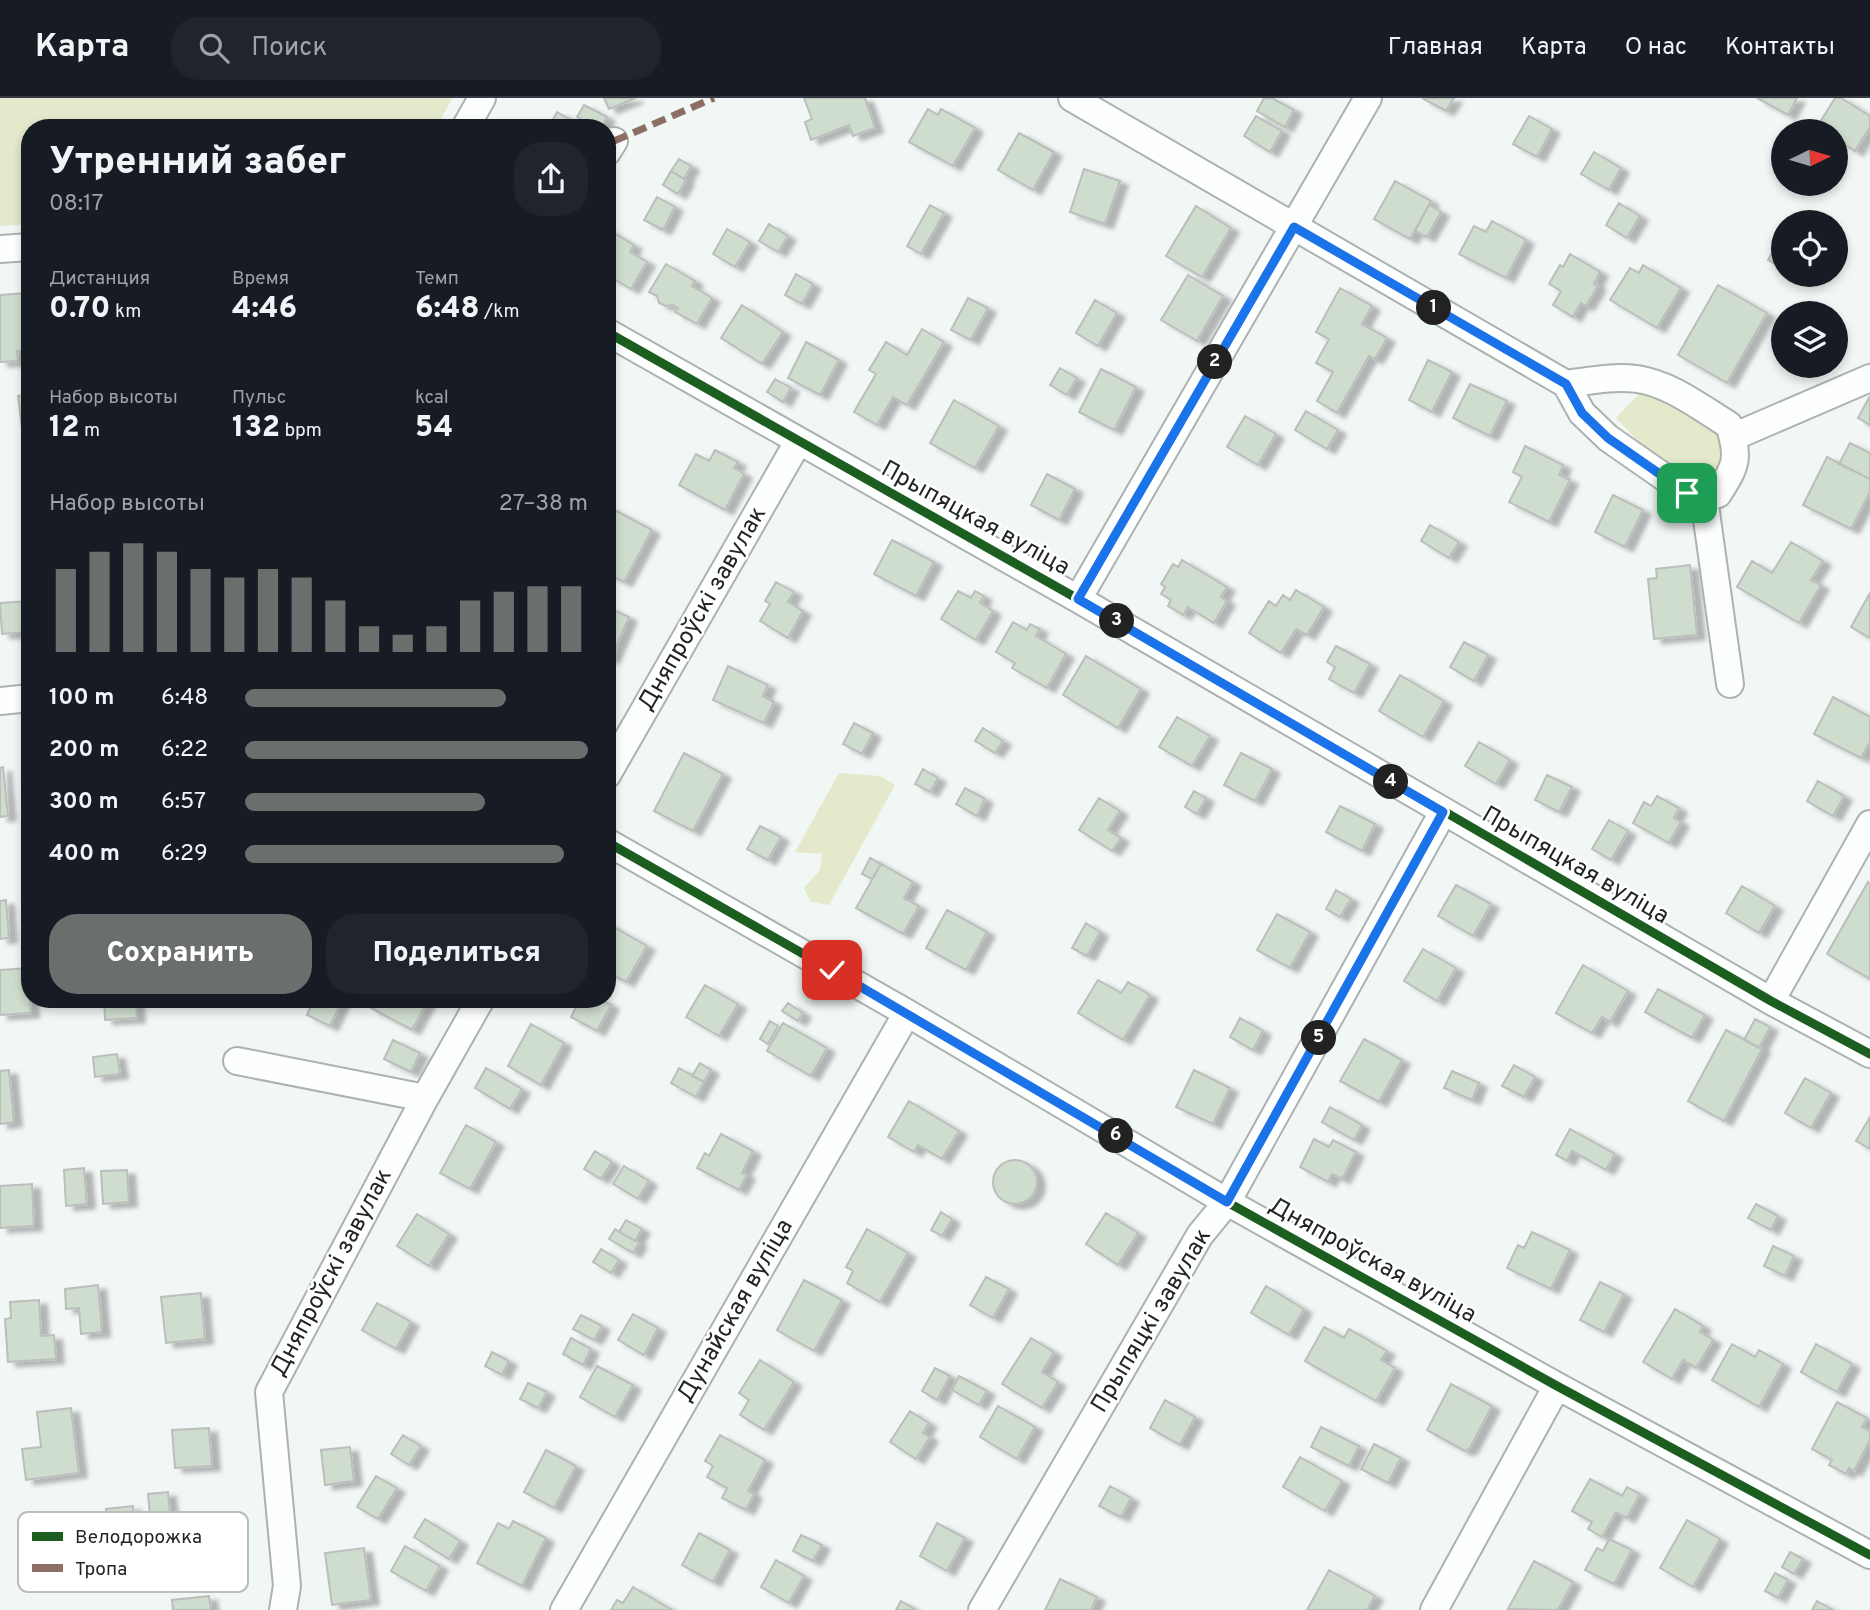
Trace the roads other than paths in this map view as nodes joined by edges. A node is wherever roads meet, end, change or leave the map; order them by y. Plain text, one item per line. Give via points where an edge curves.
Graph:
1 (482, 98) edge
2 (1072, 98) edge
3 (1368, 98) edge
4 (470, 119) edge
5 (1294, 227) junction
6 (21, 248) edge
7 (0, 249) edge
8 (616, 337) edge
9 (1870, 378) edge
10 (1566, 384) junction
11 (1733, 438) junction
12 (798, 442) junction
13 (1704, 498) junction
14 (1078, 599) junction
15 (1730, 684) dead end
16 (21, 699) edge
17 (0, 701) edge
18 (616, 759) edge
19 (1443, 812) junction
20 (1870, 824) edge
21 (616, 847) edge
22 (1771, 1001) junction
23 (476, 1008) edge
24 (908, 1013) junction
25 (1870, 1054) edge
26 (237, 1061) dead end
27 (425, 1098) junction
28 (1227, 1202) junction
29 (1557, 1386) junction
30 (1870, 1555) edge
31 (284, 1610) edge
32 (564, 1610) edge
33 (982, 1610) edge
34 (1434, 1610) edge

1 - 4 street
2 - 5 street
3 - 5 street
5 - 10 street
5 - 14 street
6 - 7 street
8 - 12 street, Прыпяцкая вуліца
9 - 11 street
10 - 11 street via 1637,379 1666,388 1729,425
10 - 13 street via 1582,413 1608,438 1687,493
11 - 13 street via 1737,448 1732,472 1718,494
12 - 14 street, Прыпяцкая вуліца
12 - 18 street, Дняпроўскі завулак
13 - 15 street
14 - 19 street, Прыпяцкая вуліца
16 - 17 street
19 - 22 street, Прыпяцкая вуліца
19 - 28 street, Прыпяцкі завулак
20 - 22 street
21 - 24 street, Дняпроўская вуліца
22 - 25 street, Прыпяцкая вуліца
23 - 27 street, Дняпроўскі завулак
24 - 28 street, Дняпроўская вуліца
24 - 32 street, Дунайская вуліца
26 - 27 street
27 - 31 street, Дняпроўскі завулак via 269,1392 287,1586
28 - 29 street, Дняпроўская вуліца
28 - 33 street, Прыпяцкі завулак via 1200,1235
29 - 30 street, Дняпроўская вуліца
29 - 34 street

